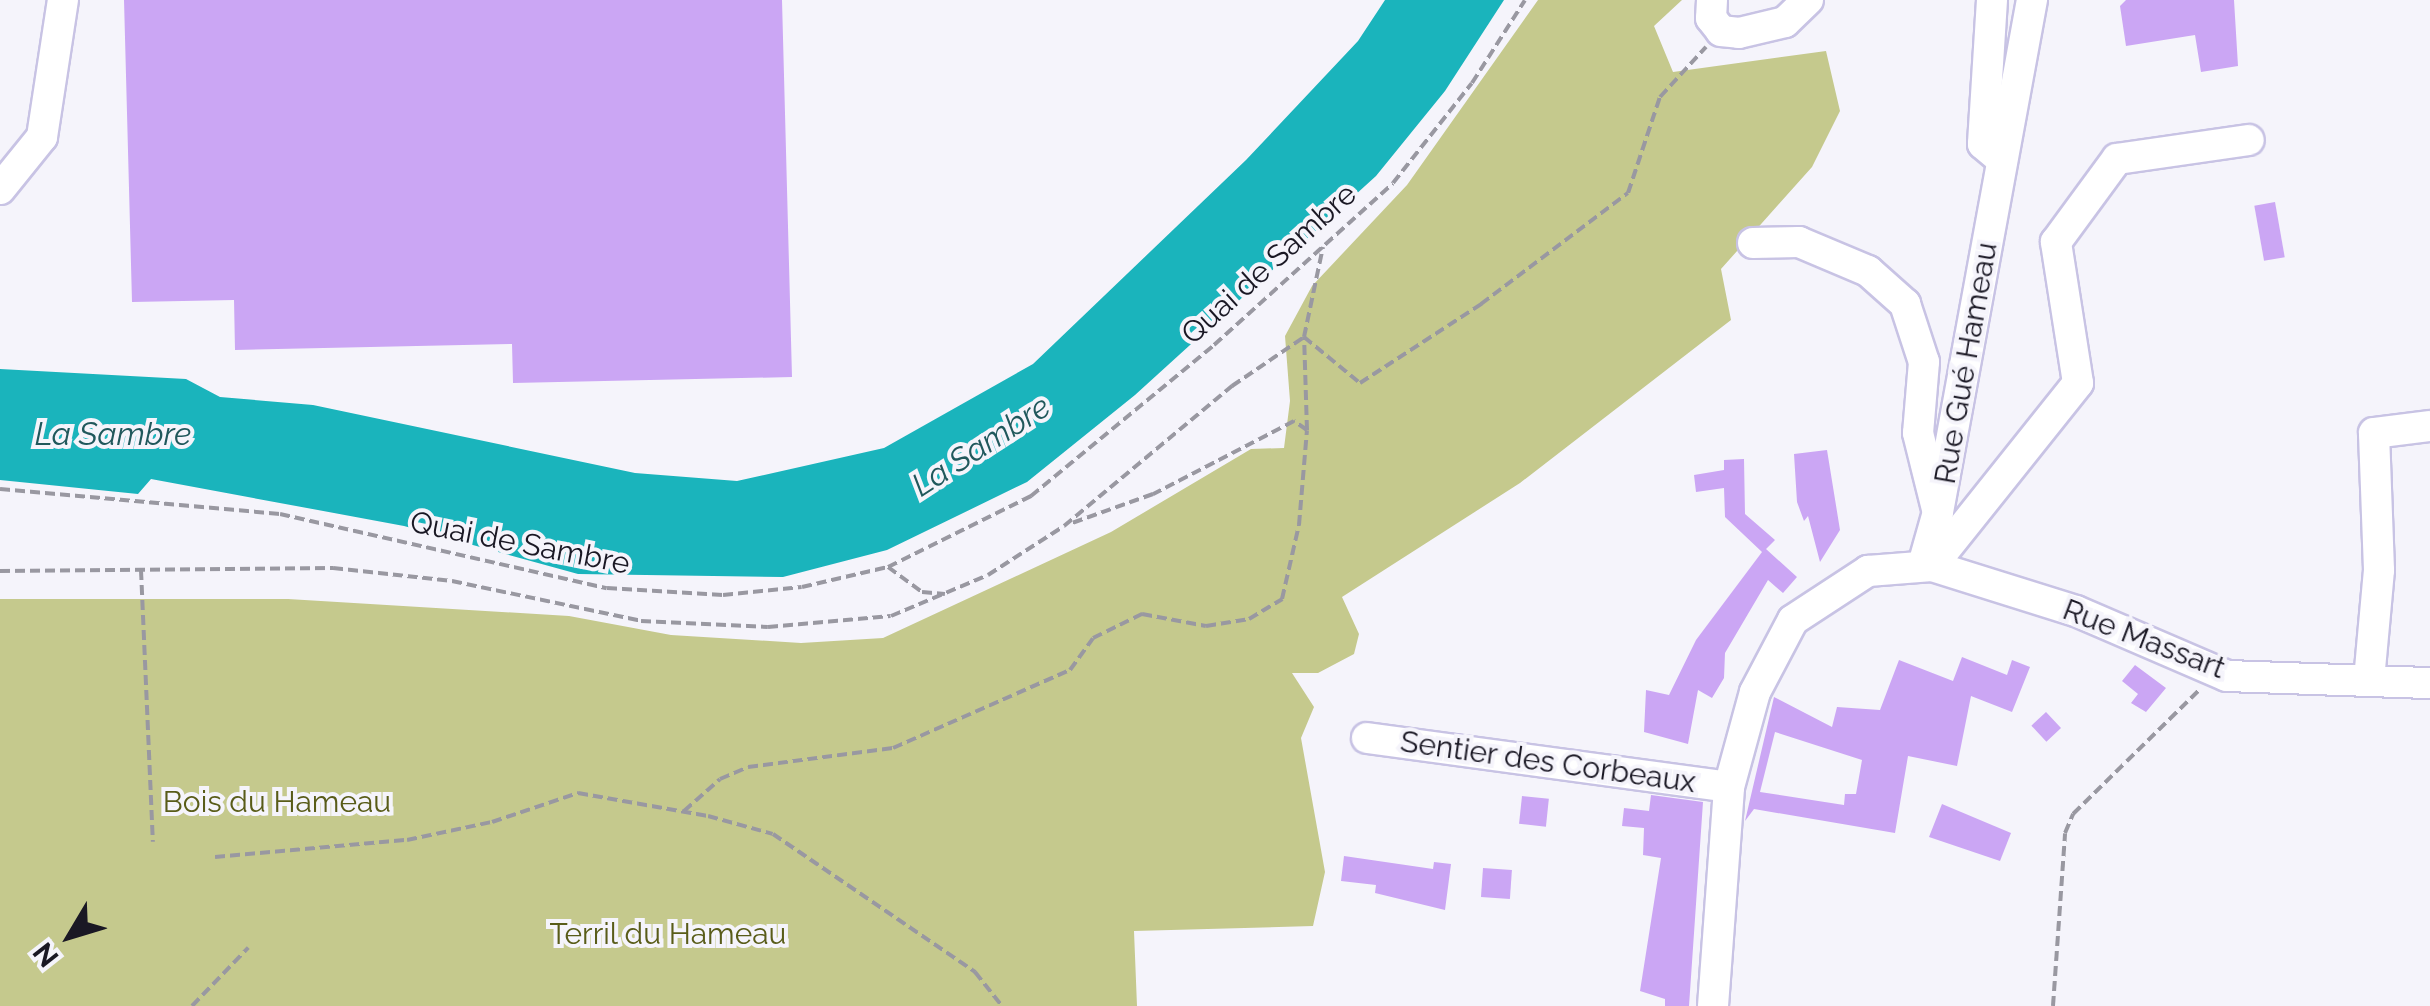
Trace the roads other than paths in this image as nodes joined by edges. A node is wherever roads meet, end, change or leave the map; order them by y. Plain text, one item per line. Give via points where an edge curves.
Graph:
1 (63, 0) edge
2 (1808, 0) edge
3 (1992, 0) edge
4 (2032, 0) edge
5 (1719, 12) edge
6 (2249, 140) dead end
7 (2002, 160) junction
8 (0, 190) edge
9 (1753, 243) dead end
10 (2430, 426) edge
11 (1938, 512) junction
12 (1927, 566) junction
13 (2369, 680) junction
14 (2430, 682) edge
15 (1366, 738) dead end
16 (1730, 787) junction
17 (1713, 1006) edge

1 - 8 street via 42,137
2 - 5 street via 1785,22
3 - 7 street via 1983,144
4 - 7 street, Rue Gué Hameau
6 - 12 street via 2117,159 2056,242 2078,383
7 - 11 street, Rue Gué Hameau
9 - 11 street via 1799,242 1868,272 1905,304 1924,362 1918,433
10 - 13 street via 2374,433 2379,570
11 - 12 street, Rue Gué Hameau
12 - 13 street, Rue Massart via 2076,611 2211,672
12 - 16 street via 1868,571 1793,620 1754,692
13 - 14 street, Rue Massart
15 - 16 street, Sentier des Corbeaux
16 - 17 street

